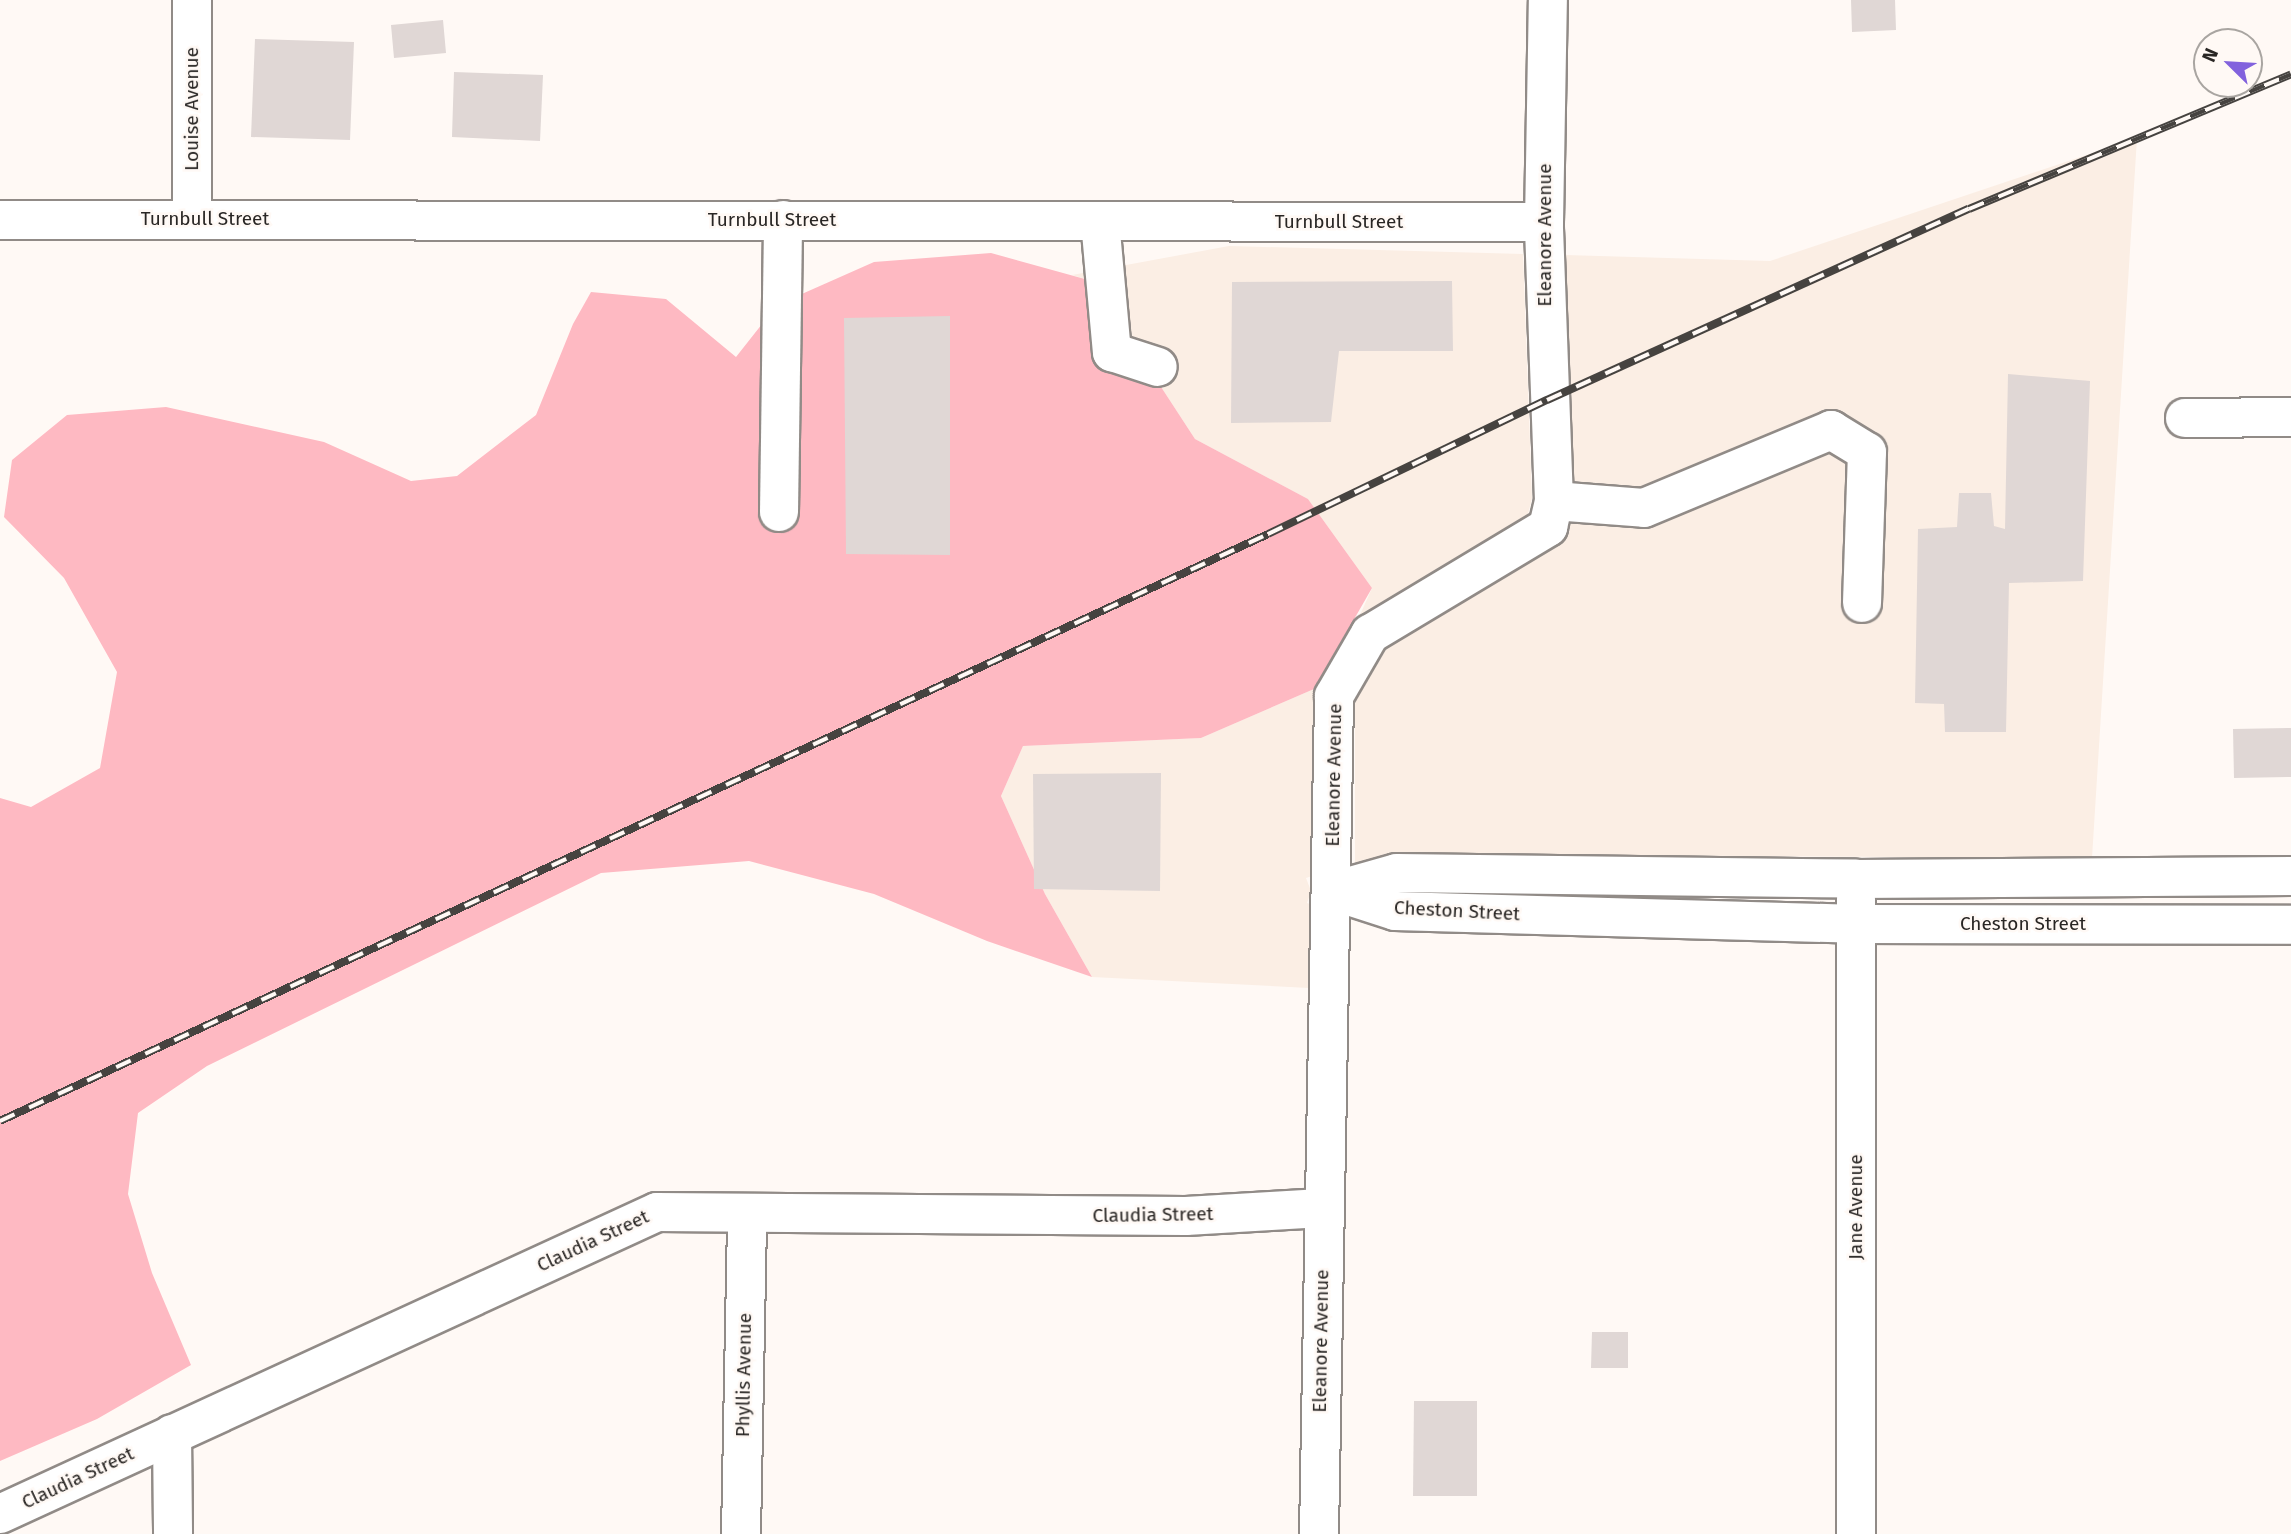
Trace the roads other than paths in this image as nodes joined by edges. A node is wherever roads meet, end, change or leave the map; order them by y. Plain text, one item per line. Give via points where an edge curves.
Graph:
1 (192, 0) edge
2 (1548, 0) edge
3 (191, 219) junction
4 (0, 220) edge
5 (783, 220) junction
6 (1100, 221) junction
7 (1544, 222) junction
8 (1158, 367) dead end
9 (2291, 417) edge
10 (2185, 418) dead end
11 (1554, 501) junction
12 (779, 512) dead end
13 (1862, 603) dead end
14 (2291, 876) edge
15 (1856, 879) junction
16 (1333, 891) junction
17 (1856, 924) junction
18 (2291, 925) edge
19 (1322, 1208) junction
20 (747, 1215) junction
21 (172, 1434) junction
22 (0, 1514) edge
23 (173, 1534) edge
24 (741, 1534) edge
25 (1319, 1534) edge
26 (1856, 1534) edge

1 - 3 street, Louise Avenue
2 - 7 street, Eleanore Avenue
3 - 4 street, Turnbull Street
3 - 5 street, Turnbull Street
5 - 6 street, Turnbull Street
5 - 12 street
6 - 7 street, Turnbull Street
6 - 8 street via 1112,352
7 - 11 street, Eleanore Avenue
9 - 10 street
11 - 13 street via 1644,508 1832,430 1867,452
11 - 16 street, Eleanore Avenue via 1548,527 1370,634 1334,696
14 - 15 street, Cheston Street
15 - 16 street, Cheston Street via 1397,873
15 - 17 street, Jane Avenue
16 - 17 street, Cheston Street via 1395,911
16 - 19 street, Eleanore Avenue
17 - 18 street, Cheston Street
17 - 26 street, Jane Avenue
19 - 20 street, Claudia Street via 1186,1216
19 - 25 street, Eleanore Avenue
20 - 21 street, Claudia Street via 657,1212
20 - 24 street, Phyllis Avenue
21 - 22 street, Claudia Street
21 - 23 street

